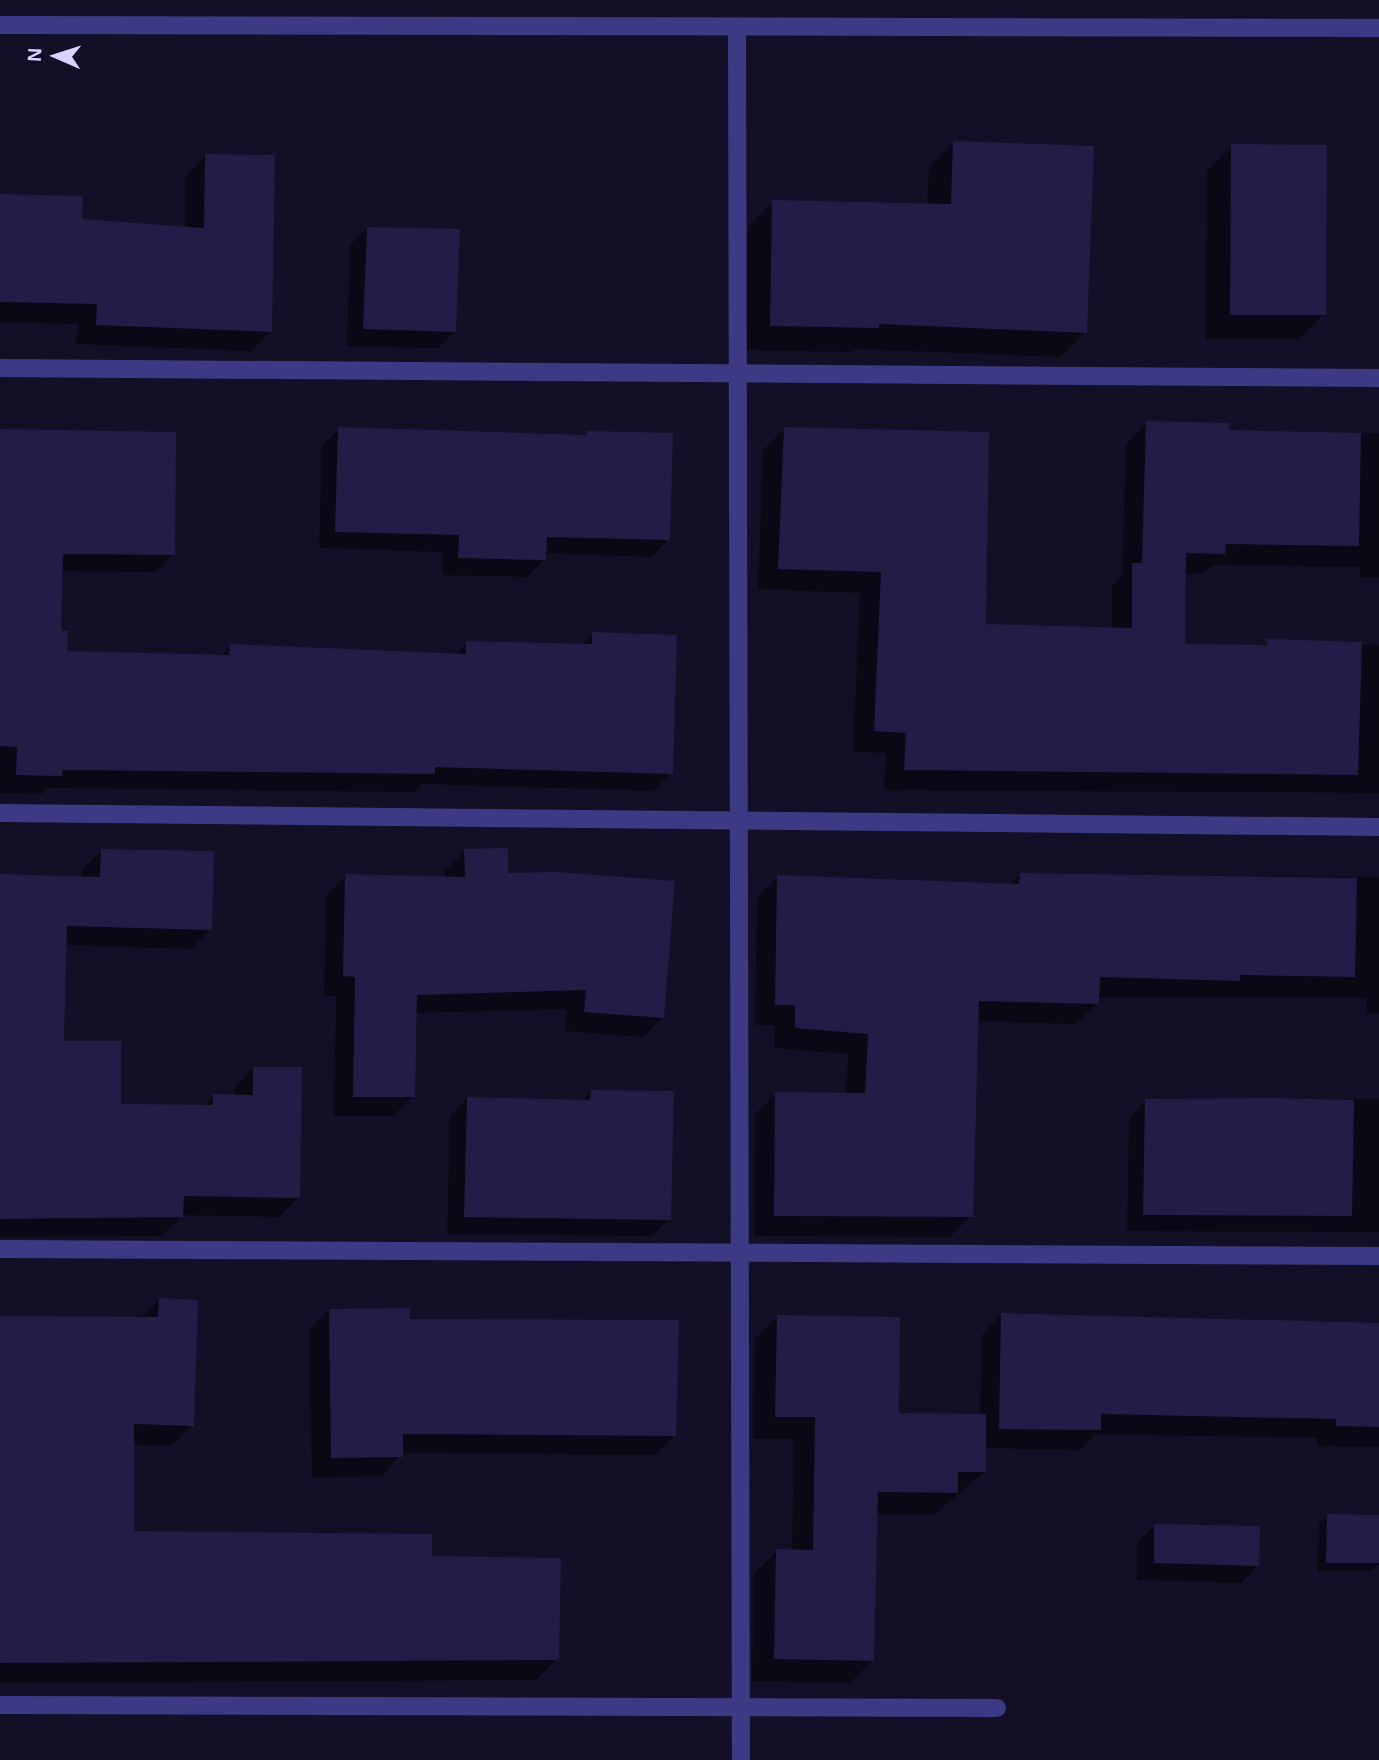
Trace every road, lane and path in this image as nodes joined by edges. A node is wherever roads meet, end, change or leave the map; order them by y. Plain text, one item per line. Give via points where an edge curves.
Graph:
1 (0, 26) edge
2 (737, 27) junction
3 (1379, 28) edge
4 (0, 368) edge
5 (737, 373) junction
6 (1379, 378) edge
7 (0, 813) edge
8 (738, 820) junction
9 (1379, 827) edge
10 (0, 1249) edge
11 (740, 1253) junction
12 (1379, 1256) edge
13 (0, 1706) edge
14 (741, 1707) junction
15 (997, 1709) dead end
16 (741, 1760) edge

1 - 2 street
2 - 3 street
2 - 5 street
4 - 5 street
5 - 6 street
5 - 8 street
7 - 8 street
8 - 9 street
8 - 11 street
10 - 11 street
11 - 12 street
11 - 14 street
13 - 14 street
14 - 15 street
14 - 16 street

